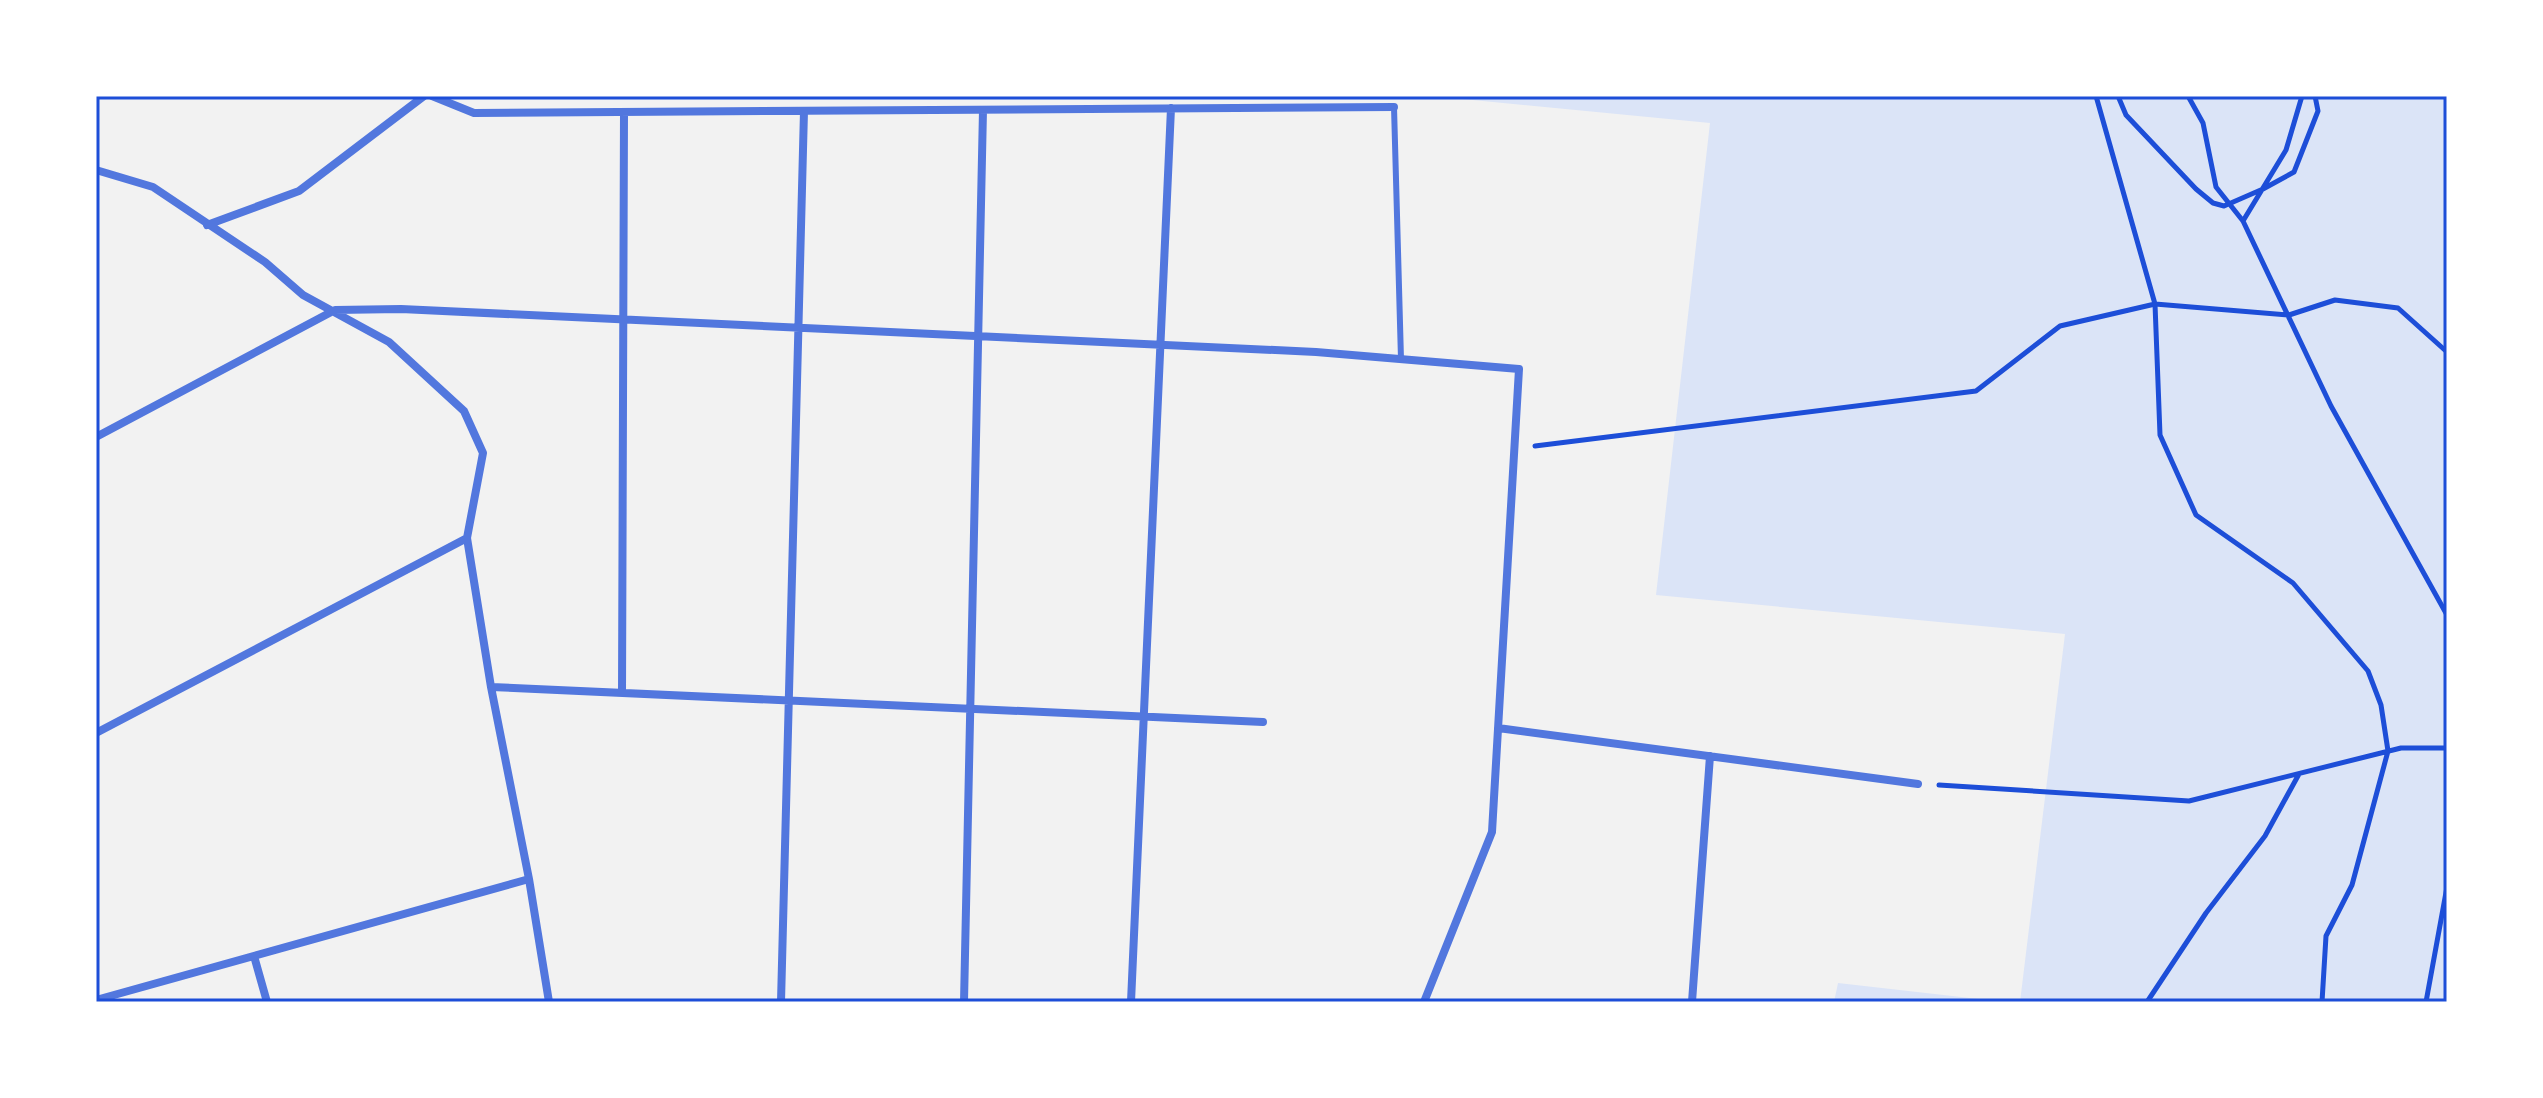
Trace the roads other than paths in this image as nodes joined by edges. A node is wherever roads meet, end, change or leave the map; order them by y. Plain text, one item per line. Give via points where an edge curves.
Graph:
1 (424, 96) edge
2 (432, 96) edge
3 (1394, 107) joint
4 (1171, 108) junction
5 (983, 110) junction
6 (804, 111) junction
7 (624, 112) junction
8 (96, 170) edge
9 (207, 225) junction
10 (335, 310) junction
11 (623, 320) junction
12 (799, 328) junction
13 (978, 336) junction
14 (1160, 344) junction
15 (1401, 359) junction
16 (96, 437) edge
17 (467, 538) junction
18 (491, 687) junction
19 (622, 693) junction
20 (789, 701) junction
21 (970, 709) junction
22 (1144, 717) junction
23 (1263, 722) dead end
24 (1498, 728) junction
25 (96, 733) edge
26 (1710, 756) junction
27 (1918, 784) road end
28 (529, 879) junction
29 (254, 956) junction
30 (96, 1000) edge
31 (267, 1002) edge
32 (549, 1002) edge
33 (781, 1002) edge
34 (964, 1002) edge
35 (1131, 1002) edge
36 (1424, 1002) edge
37 (1692, 1002) edge

1 - 9 street via 299,191
2 - 7 street via 474,113
3 - 4 street
3 - 15 lane
4 - 5 street
4 - 14 street
5 - 6 street
5 - 13 street
6 - 7 street
6 - 12 street
7 - 11 street
8 - 9 street via 153,187
9 - 10 street via 265,262 303,295
10 - 11 street
10 - 16 street
10 - 17 street via 389,342 464,411 483,453
11 - 12 street
11 - 19 street
12 - 13 street
12 - 20 street
13 - 14 street
13 - 21 street
14 - 15 street
14 - 22 street
15 - 24 street via 1519,369
17 - 18 street
17 - 25 street
18 - 19 street
18 - 28 street
19 - 20 street
20 - 21 street
20 - 33 street
21 - 22 street
21 - 34 street
22 - 23 street
22 - 35 street
24 - 26 street
24 - 36 street via 1492,832
26 - 27 street
26 - 37 street
28 - 29 street
28 - 32 street
29 - 30 street
29 - 31 street

